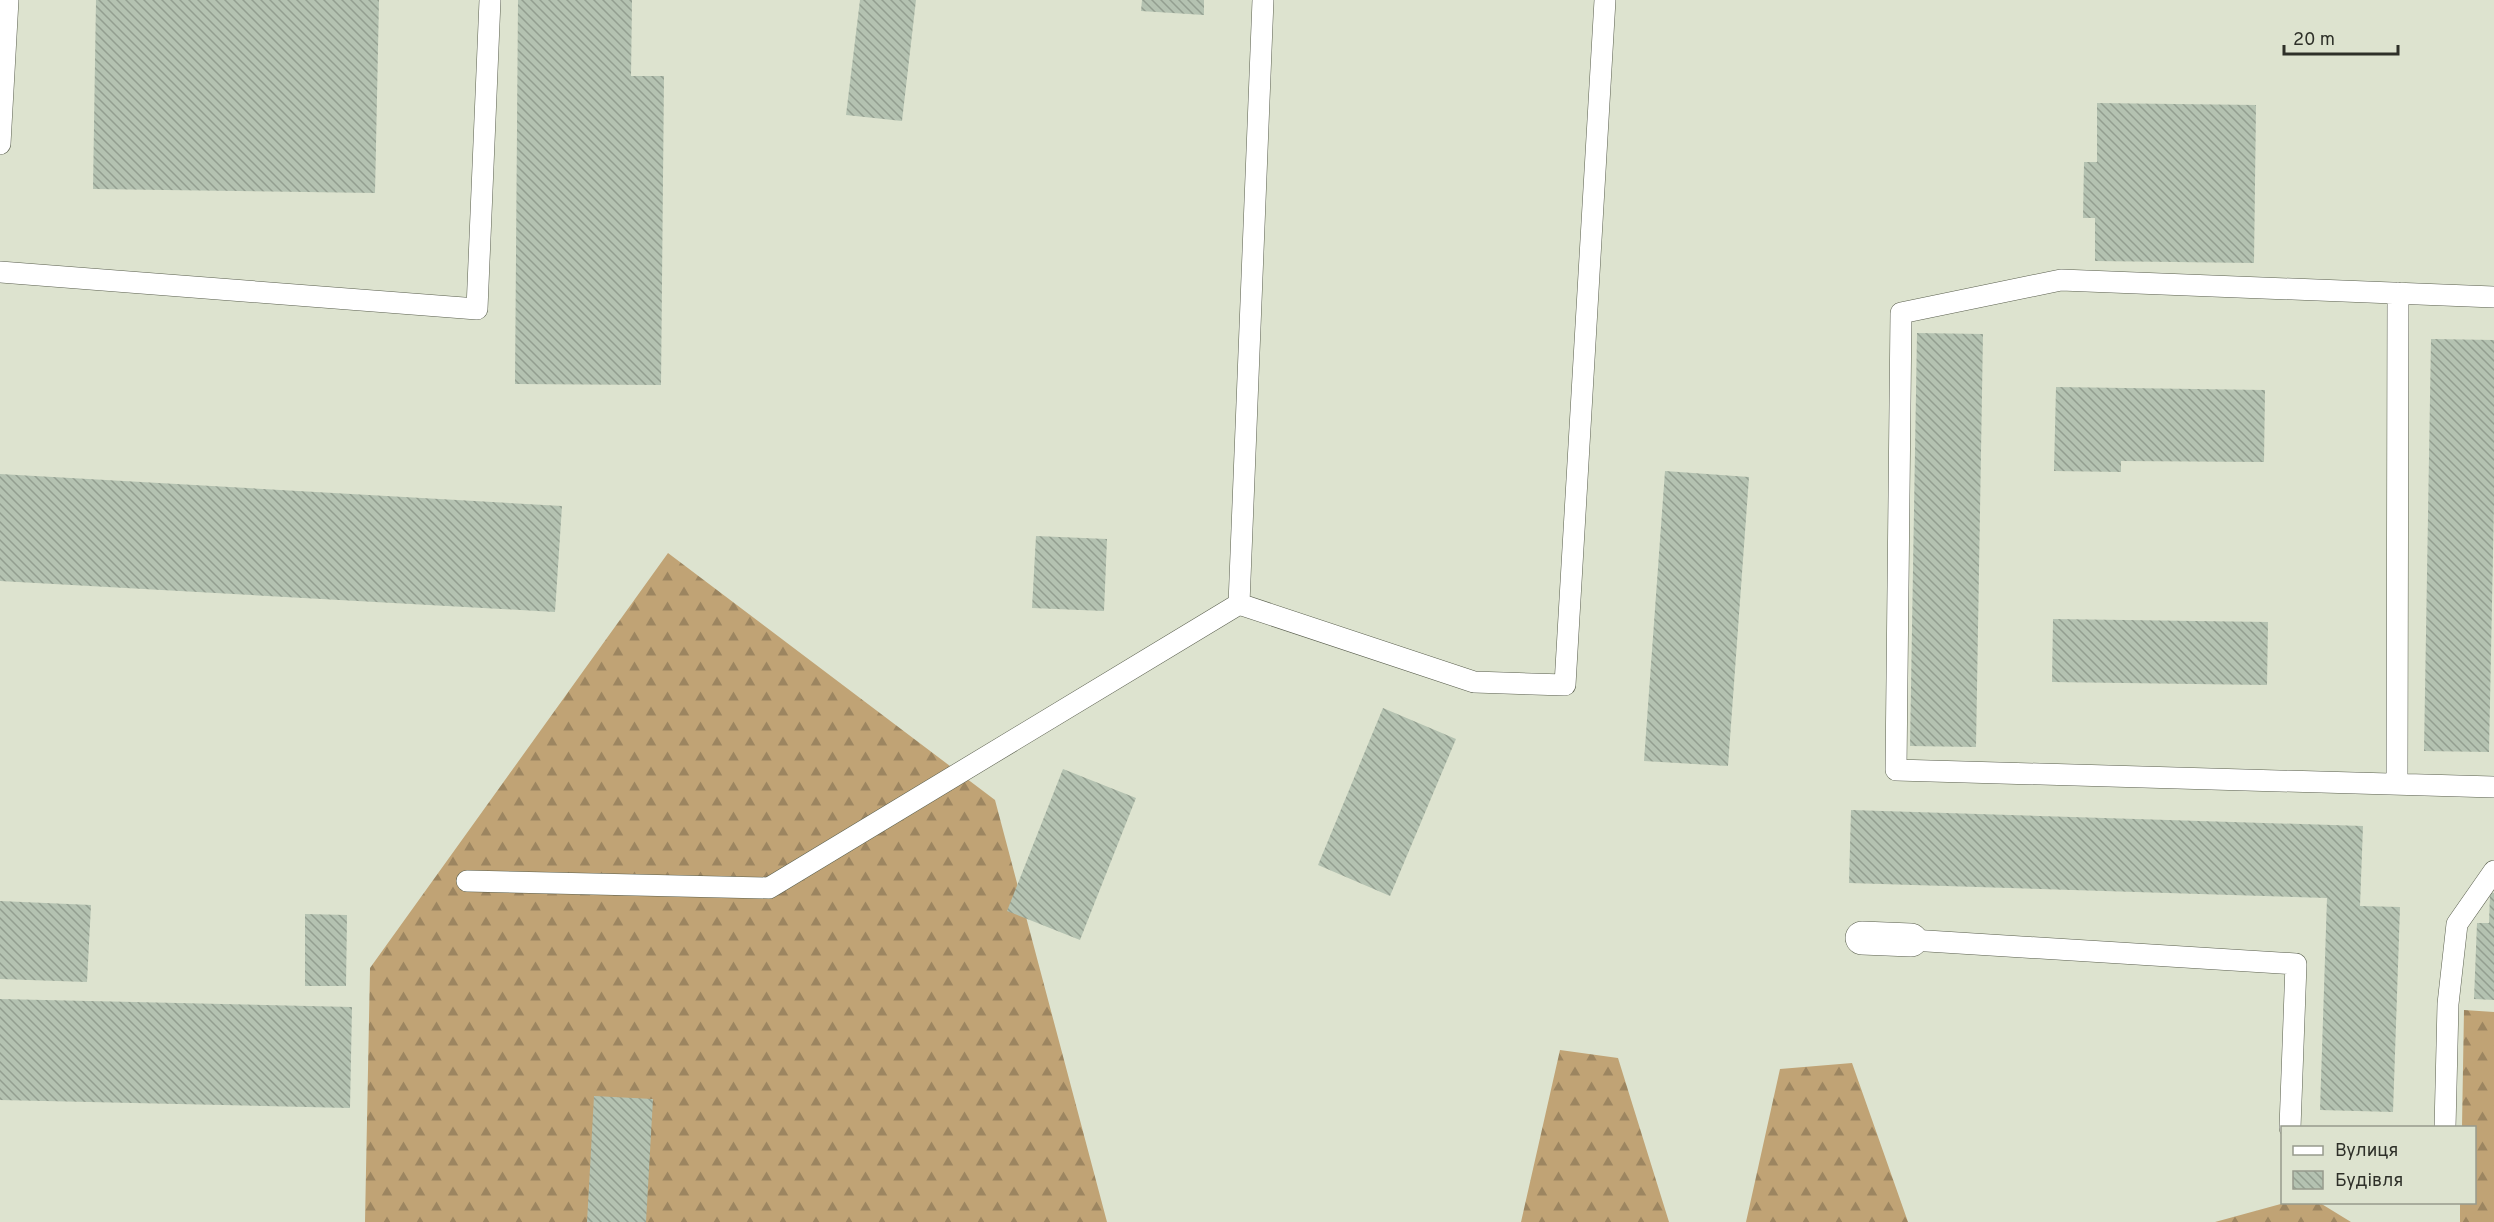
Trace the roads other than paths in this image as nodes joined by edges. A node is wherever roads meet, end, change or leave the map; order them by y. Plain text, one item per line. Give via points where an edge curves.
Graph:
1 (8, 0) edge
2 (490, 0) edge
3 (1263, 0) edge
4 (1605, 0) edge
5 (0, 144) edge
6 (0, 272) edge
7 (2398, 293) junction
8 (2494, 297) edge
9 (1239, 604) junction
10 (2397, 784) junction
11 (2494, 787) edge
12 (2494, 871) edge
13 (467, 881) dead end
14 (1862, 938) dead end
15 (1911, 940) joint
16 (2290, 1126) edge
17 (2445, 1126) edge

1 - 5 lane
2 - 6 lane via 477,309
3 - 9 lane
4 - 9 lane via 1565,685 1474,682
7 - 8 lane
7 - 10 lane
7 - 10 lane via 2061,280 1902,314 1896,770
9 - 13 lane via 769,888
10 - 11 lane
12 - 17 lane via 2457,924 2448,1004
14 - 15 street
15 - 16 lane via 2296,964

